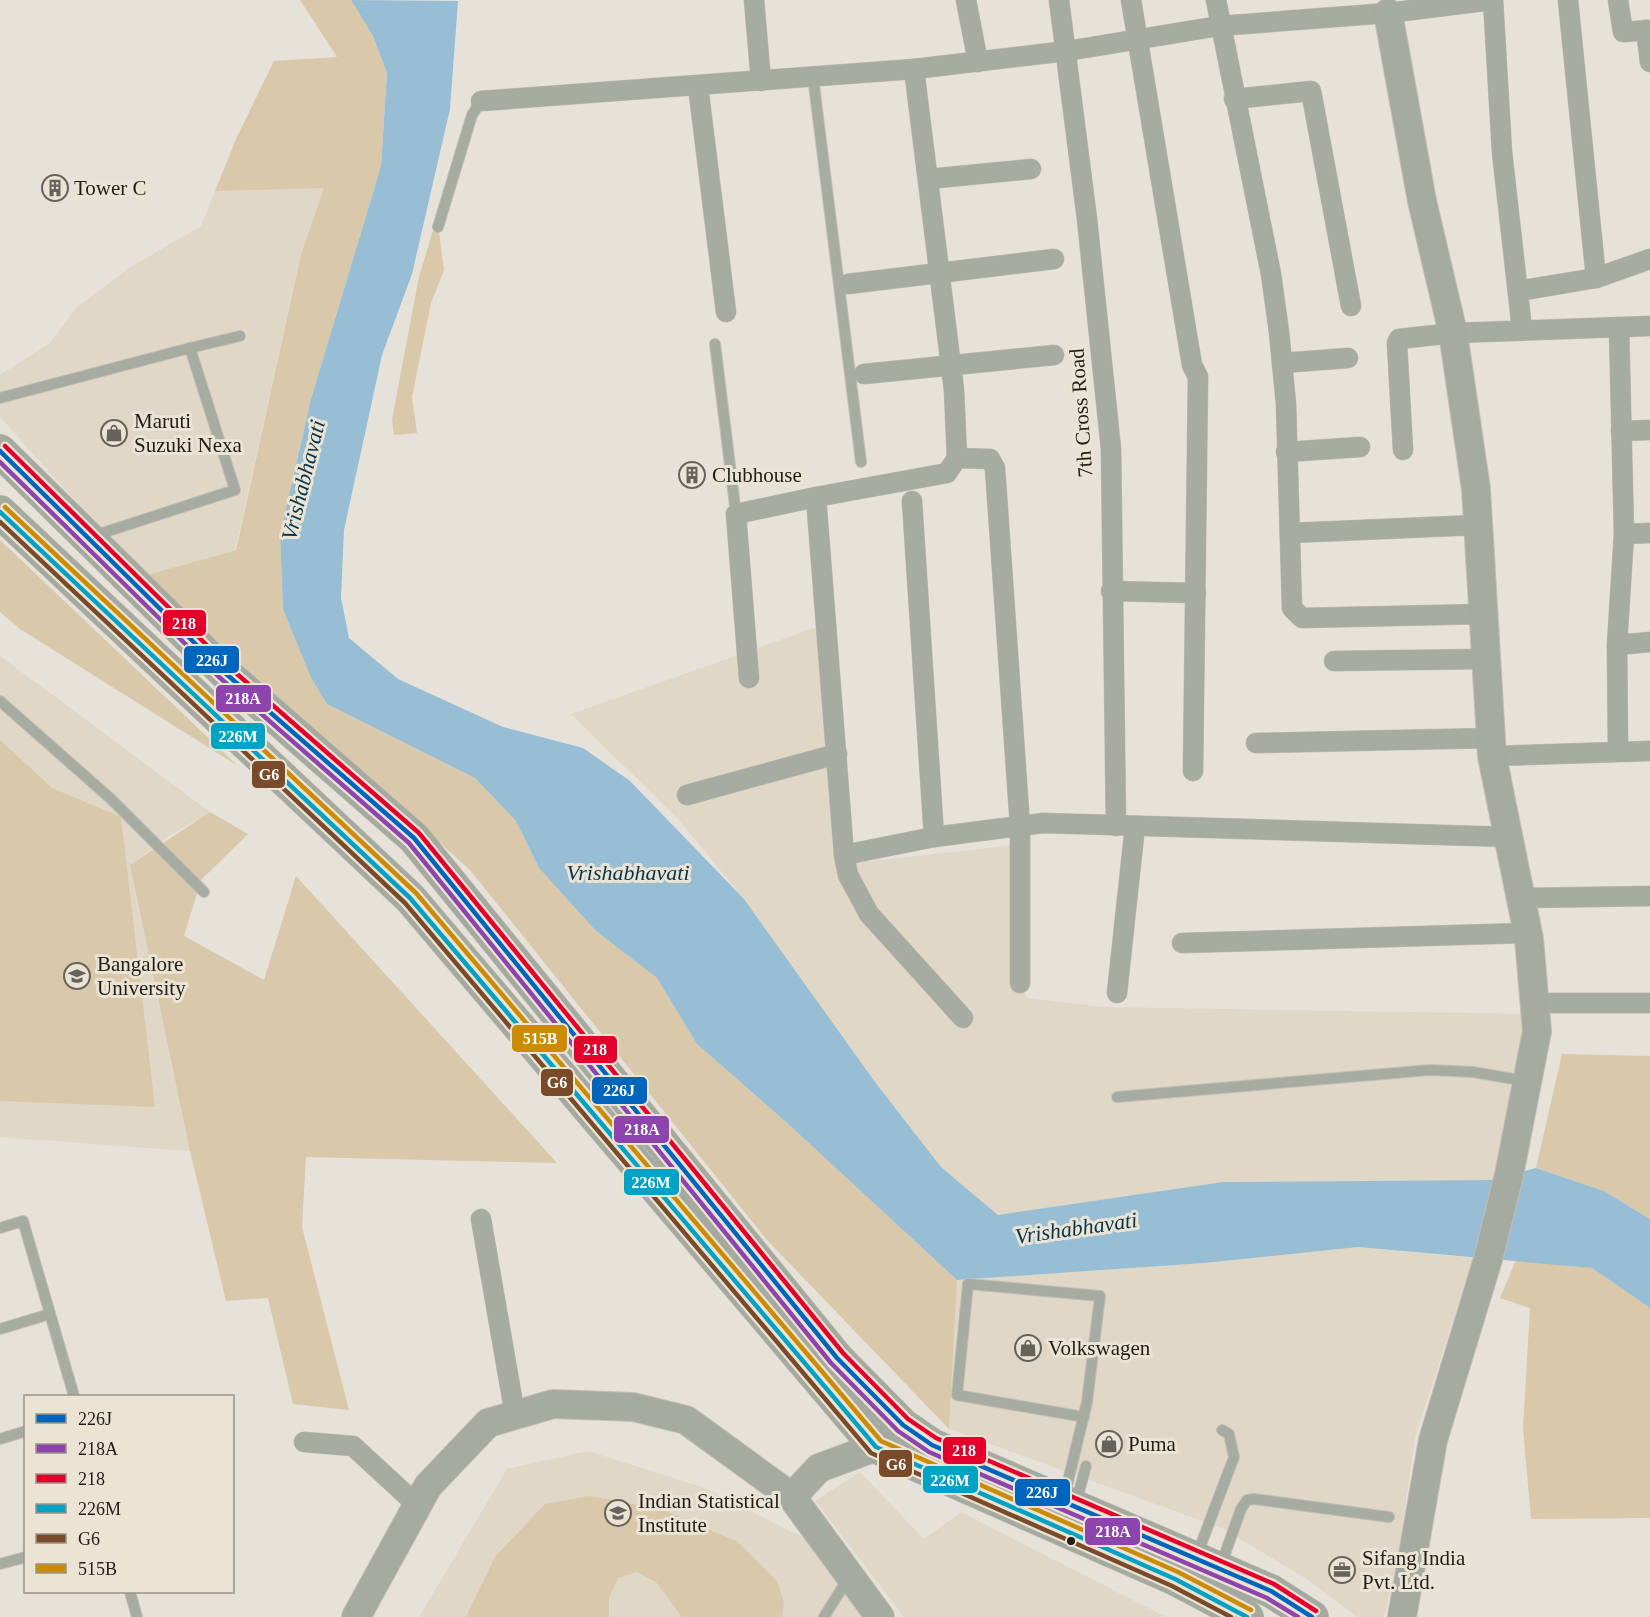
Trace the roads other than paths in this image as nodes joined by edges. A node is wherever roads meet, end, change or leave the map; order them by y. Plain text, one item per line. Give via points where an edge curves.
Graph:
1 (754, 0) edge
2 (966, 0) edge
3 (1059, 0) edge
4 (1131, 0) edge
5 (1216, 0) edge
6 (1493, 0) edge
7 (1568, 0) edge
8 (1618, 0) edge
9 (1327, 9) edge
10 (1388, 13) junction
11 (1220, 26) junction
12 (1648, 30) edge
13 (1136, 40) junction
14 (1067, 51) junction
15 (978, 62) junction
16 (1650, 62) edge
17 (914, 69) junction
18 (813, 77) junction
19 (761, 81) junction
20 (698, 86) junction
21 (1234, 99) junction
22 (481, 101) joint
23 (1031, 169) dead end
24 (928, 179) junction
25 (438, 227) dead end
26 (1054, 259) dead end
27 (1650, 259) edge
28 (939, 274) junction
29 (1596, 278) junction
30 (848, 284) dead end
31 (1518, 291) junction
32 (1351, 306) dead end
33 (726, 312) dead end
34 (1650, 326) edge
35 (1619, 327) junction
36 (1522, 329) junction
37 (1453, 333) junction
38 (240, 336) dead end
39 (715, 344) dead end
40 (190, 348) junction
41 (1054, 355) dead end
42 (1348, 358) dead end
43 (1282, 363) junction
44 (951, 366) junction
45 (864, 374) dead end
46 (0, 398) edge
47 (1650, 430) edge
48 (1621, 431) junction
49 (1360, 447) dead end
50 (1403, 450) dead end
51 (0, 451) edge
52 (1286, 452) junction
53 (957, 458) junction
54 (861, 462) dead end
55 (816, 497) junction
56 (912, 501) dead end
57 (0, 512) edge
58 (736, 514) junction
59 (1477, 525) junction
60 (1290, 533) junction
61 (1650, 533) edge
62 (1624, 534) junction
63 (88, 537) junction
64 (1111, 591) junction
65 (1196, 593) junction
66 (1482, 614) junction
67 (1650, 642) edge
68 (1617, 645) junction
69 (1484, 659) junction
70 (1334, 661) dead end
71 (748, 678) dead end
72 (0, 701) edge
73 (1256, 742) dead end
74 (1492, 747) junction
75 (1618, 751) junction
76 (1650, 751) edge
77 (837, 754) junction
78 (1193, 771) dead end
79 (687, 795) dead end
80 (1020, 826) junction
81 (1125, 826) junction
82 (934, 837) junction
83 (1510, 837) junction
84 (844, 855) junction
85 (204, 892) dead end
86 (1650, 896) edge
87 (1521, 898) junction
88 (1528, 933) junction
89 (1182, 943) dead end
90 (1020, 983) dead end
91 (1117, 993) dead end
92 (1536, 1003) junction
93 (1650, 1003) edge
94 (963, 1018) dead end
95 (1529, 1082) junction
96 (1117, 1097) dead end
97 (481, 1219) dead end
98 (0, 1228) edge
99 (50, 1314) junction
100 (0, 1329) edge
101 (74, 1395) edge
102 (515, 1415) junction
103 (1084, 1417) junction
104 (903, 1425) junction
105 (1222, 1430) dead end
106 (24, 1432) edge
107 (0, 1439) edge
108 (304, 1442) dead end
109 (876, 1447) junction
110 (1086, 1466) dead end
111 (792, 1497) junction
112 (1069, 1504) junction
113 (417, 1506) junction
114 (1389, 1517) dead end
115 (24, 1558) edge
116 (0, 1564) edge
117 (1208, 1564) junction
118 (849, 1577) junction
119 (130, 1593) edge
120 (137, 1617) edge
121 (356, 1617) edge
122 (824, 1617) edge
123 (880, 1617) edge
124 (1247, 1617) edge
125 (1312, 1617) edge
126 (1402, 1617) edge

1 - 19 street
2 - 15 street
3 - 14 street, 7th Cross Road
4 - 13 street
5 - 11 street
6 - 10 street
6 - 31 street via 1502,152
7 - 29 street
8 - 12 street via 1623,32
9 - 10 street
9 - 11 street
10 - 37 street via 1422,201
11 - 13 street
11 - 21 street
12 - 16 street
13 - 14 street
13 - 65 street via 1192,365 1198,377
14 - 15 street
14 - 64 street, 7th Cross Road
15 - 17 street
17 - 18 street
17 - 24 street
18 - 19 street
18 - 54 lane
19 - 20 street
20 - 22 street
20 - 33 street
21 - 32 street via 1311,91
21 - 43 street via 1271,274
22 - 25 lane via 472,115
23 - 24 street
24 - 28 street
26 - 28 street
27 - 29 street
28 - 30 street
28 - 44 street
29 - 31 street
31 - 36 street
34 - 35 street
35 - 36 street
35 - 48 street
36 - 37 street
37 - 50 street via 1397,341
37 - 59 street via 1476,489
38 - 40 lane
39 - 58 lane
40 - 46 lane
40 - 63 lane via 235,490
41 - 44 street
42 - 43 street
43 - 52 street
44 - 45 street
44 - 53 street
47 - 48 street
48 - 62 street
49 - 52 street
51 - 63 highway
52 - 60 street
53 - 55 street via 947,472
53 - 80 street via 990,459 995,468
55 - 58 street
55 - 77 street
56 - 82 street
57 - 109 highway via 410,898
58 - 71 street
59 - 60 street
59 - 66 street
60 - 66 street via 1291,603 1302,618
61 - 62 street
62 - 68 street
63 - 104 highway via 224,672 414,838 837,1358
64 - 65 street
64 - 81 street, 7th Cross Road
65 - 78 street
66 - 69 street
67 - 68 street
68 - 75 street
69 - 70 street
69 - 74 street
72 - 85 lane via 111,799
73 - 74 street
74 - 75 street
74 - 83 street
75 - 76 street
77 - 79 street
77 - 84 street
80 - 81 street
80 - 82 street
80 - 90 street
81 - 83 street
81 - 91 street, 7th Cross Road
82 - 84 street
83 - 87 street
84 - 94 street via 848,875 869,914
86 - 87 street
87 - 88 street
88 - 89 street
88 - 92 street
92 - 93 street
92 - 95 street via 1538,1031
95 - 96 lane via 1473,1071 1430,1070
95 - 126 street via 1488,1259 1433,1440
97 - 102 street
98 - 99 lane via 23,1221
99 - 100 lane
99 - 101 lane
102 - 111 street via 553,1404 633,1407 686,1420
102 - 113 street via 488,1423 428,1486
103 - 103 lane via 1100,1296 968,1284 957,1395
103 - 112 lane
104 - 109 street
104 - 112 highway via 932,1445
105 - 117 lane via 1229,1434 1234,1457
106 - 107 lane
108 - 113 street via 353,1446
109 - 111 street via 819,1468
109 - 124 highway via 1175,1579
110 - 112 lane
111 - 118 street
112 - 117 highway
113 - 121 street
114 - 117 lane via 1247,1500
115 - 116 lane
117 - 125 highway via 1271,1591
118 - 122 lane
118 - 123 street
119 - 120 lane

